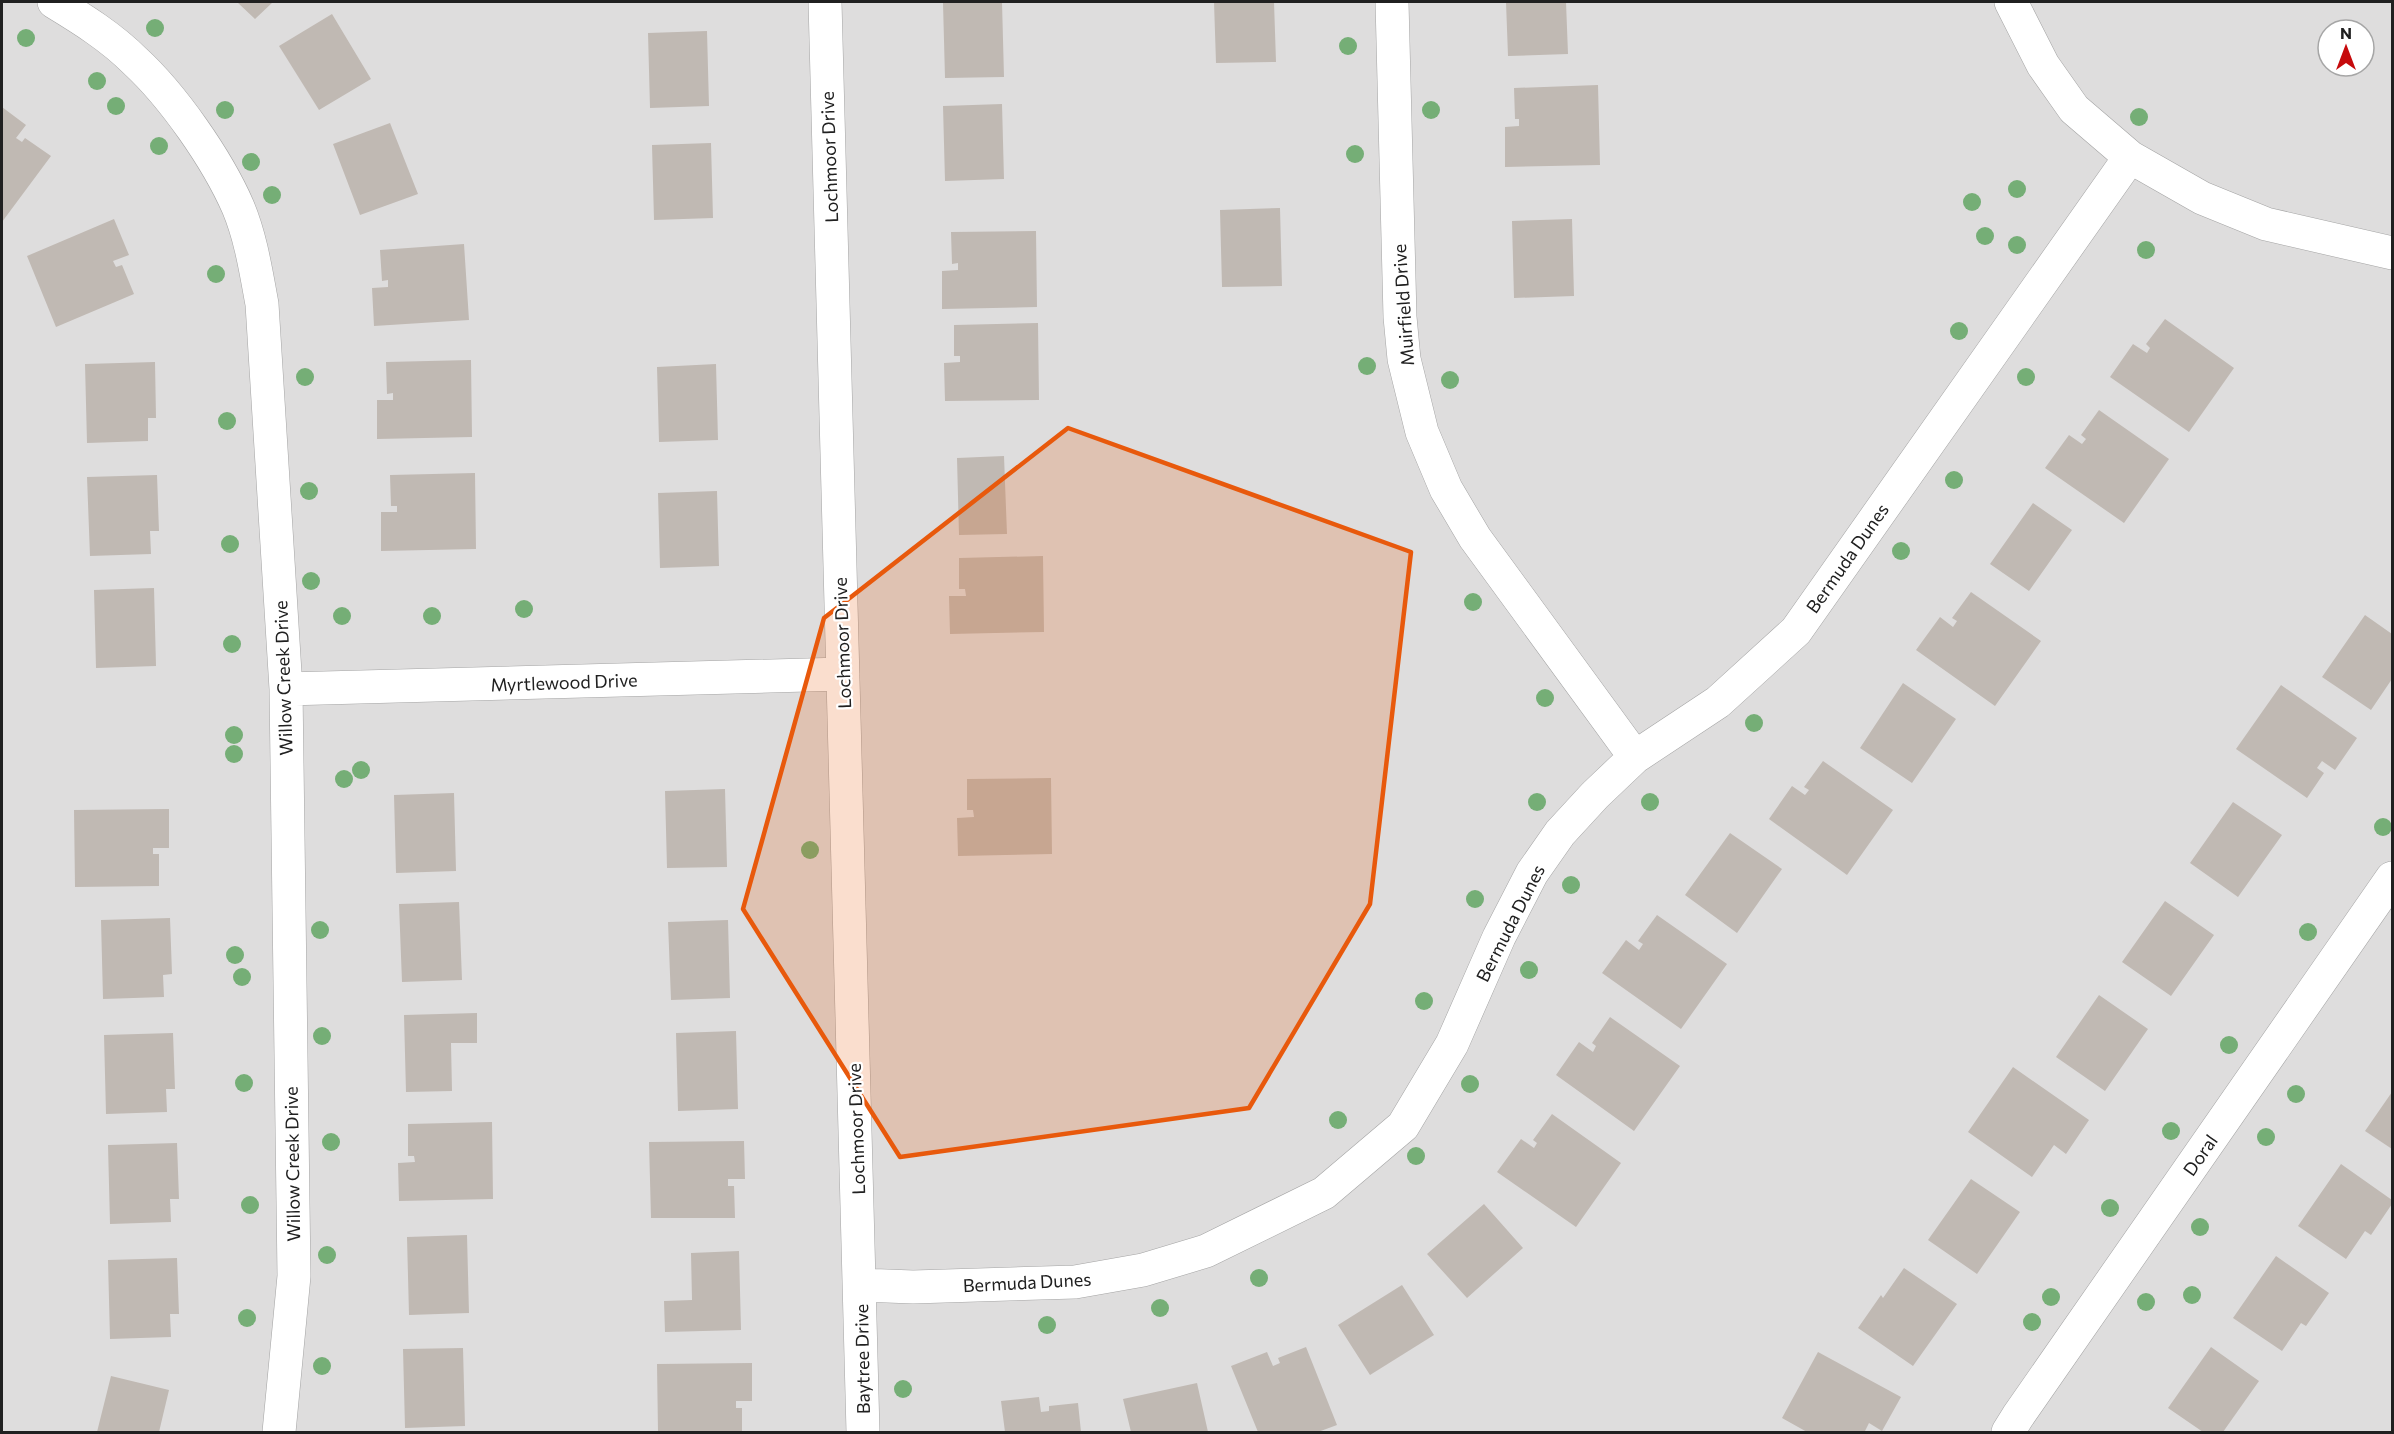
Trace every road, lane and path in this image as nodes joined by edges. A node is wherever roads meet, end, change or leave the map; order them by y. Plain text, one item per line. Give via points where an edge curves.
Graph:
1 (54, 2) edge
2 (825, 2) edge
3 (1392, 2) edge
4 (2011, 2) edge
5 (2130, 157) junction
6 (2392, 253) edge
7 (843, 674) junction
8 (286, 689) junction
9 (1635, 757) junction
10 (2392, 879) edge
11 (861, 1285) junction
12 (279, 1432) edge
13 (863, 1432) edge
14 (2008, 1432) edge

1 - 8 street, Willow Creek Drive via 108,37 137,62 180,112 217,165 238,208 262,304
2 - 7 street, Lochmoor Drive
3 - 9 street, Muirfield Drive via 1400,316 1404,359 1422,432 1446,489 1475,538
4 - 5 street via 2043,64 2074,109
5 - 6 street via 2202,198 2265,224
5 - 9 street, Bermuda Dunes via 1796,631 1718,702
7 - 8 street, Myrtlewood Drive
7 - 11 street, Lochmoor Drive
8 - 12 street, Willow Creek Drive via 294,1276
9 - 11 street, Bermuda Dunes via 1560,833 1532,873 1452,1044 1403,1126 1324,1193 1206,1251 1143,1270 1075,1282
10 - 14 street, Doral
11 - 13 street, Baytree Drive

